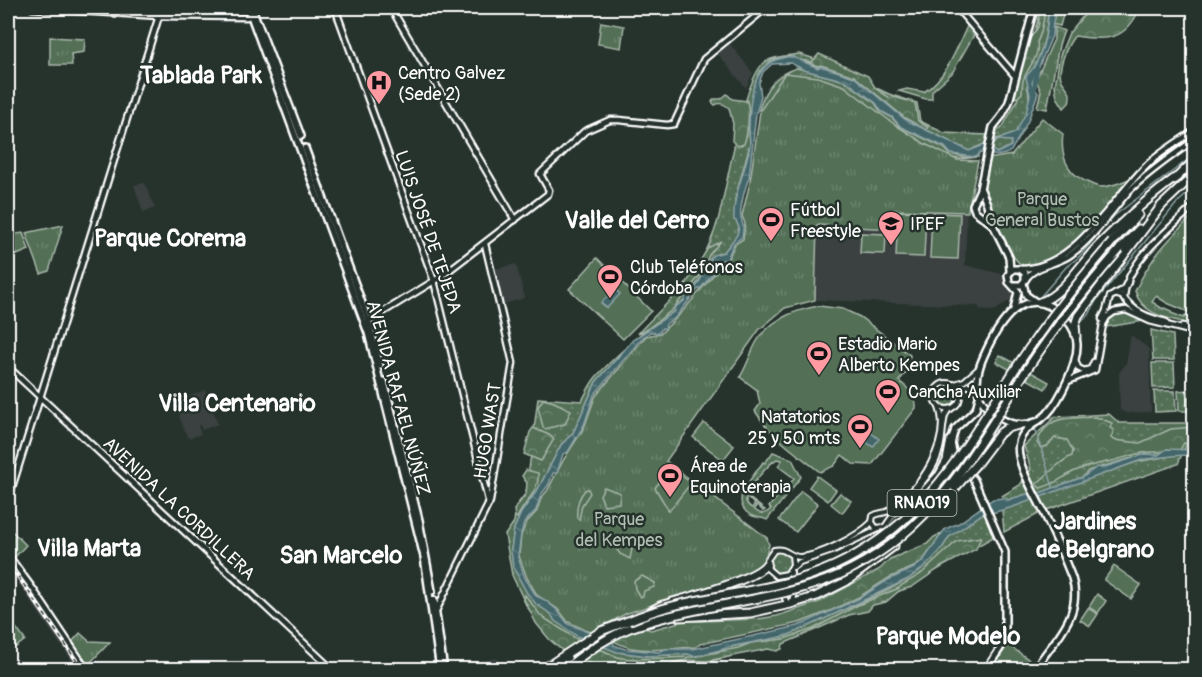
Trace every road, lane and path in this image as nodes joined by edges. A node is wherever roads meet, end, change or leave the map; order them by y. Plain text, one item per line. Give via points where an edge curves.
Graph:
1 (32, 8) edge
2 (248, 8) edge
3 (335, 8) edge
4 (391, 8) edge
5 (763, 8) edge
6 (957, 8) edge
7 (1034, 8) edge
8 (252, 12) edge
9 (159, 16) junction
10 (1016, 76) junction
11 (1194, 131) edge
12 (1194, 140) edge
13 (1194, 161) edge
14 (1194, 175) edge
15 (1175, 178) junction
16 (981, 189) junction
17 (976, 200) junction
18 (985, 200) junction
19 (1162, 205) junction
20 (1194, 206) edge
21 (987, 207) junction
22 (979, 213) junction
23 (515, 220) junction
24 (992, 224) junction
25 (485, 244) junction
26 (1009, 257) junction
27 (1019, 268) junction
28 (1010, 271) junction
29 (434, 281) junction
30 (1024, 281) junction
31 (1128, 282) junction
32 (1013, 285) junction
33 (1114, 294) junction
34 (1125, 299) junction
35 (1038, 302) junction
36 (1108, 305) junction
37 (1014, 309) junction
38 (1118, 311) junction
39 (367, 324) junction
40 (1194, 330) edge
41 (1076, 336) junction
42 (1075, 358) junction
43 (981, 366) junction
44 (8, 367) edge
45 (953, 384) junction
46 (1064, 387) junction
47 (960, 393) junction
48 (978, 393) junction
49 (40, 397) junction
50 (938, 405) junction
51 (951, 409) junction
52 (1035, 423) junction
53 (1019, 425) junction
54 (951, 440) junction
55 (8, 500) edge
56 (489, 504) junction
57 (882, 513) junction
58 (888, 521) junction
59 (872, 522) junction
60 (916, 524) junction
61 (879, 529) junction
62 (905, 533) junction
63 (8, 538) edge
64 (873, 544) junction
65 (8, 546) edge
66 (792, 555) junction
67 (9, 556) edge
68 (766, 563) junction
69 (792, 568) junction
70 (774, 574) junction
71 (791, 604) junction
72 (434, 615) junction
73 (643, 615) junction
74 (645, 623) junction
75 (630, 625) junction
76 (572, 652) junction
77 (586, 655) junction
78 (87, 669) edge
79 (333, 669) edge
80 (442, 669) edge
81 (542, 669) edge
82 (552, 669) edge
83 (564, 669) edge
84 (572, 669) edge
85 (986, 669) edge
86 (1034, 669) edge

1 - 9 main road
2 - 8 main road, AVENIDA RAFAEL NÚÑEZ
3 - 29 main road, LUIS JOSÉ DE TEJEDA
4 - 23 main road
5 - 23 main road via 704,58 674,124 610,120 585,131 540,174 549,192
6 - 10 main road
7 - 10 main road
8 - 9 main road
8 - 39 main road, AVENIDA RAFAEL NÚÑEZ
9 - 49 main road
10 - 16 main road via 1007,106 993,127
11 - 27 main road via 1147,164 1070,250 1048,262
12 - 30 main road via 1141,180 1075,252 1032,272
13 - 15 highway, RNA019
14 - 19 highway, RNA019
15 - 35 highway via 1110,235 1054,296
15 - 64 highway, RNA019, bridge via 1112,242 1041,330 941,482 915,510
16 - 17 main road
16 - 18 main road
17 - 18 main road
17 - 22 main road via 974,208
18 - 21 main road
19 - 41 highway via 1078,316
19 - 60 highway, RNA019, bridge via 1081,295 957,478
20 - 31 main road via 1150,248
21 - 22 main road
21 - 24 main road
22 - 24 main road
23 - 25 main road
24 - 26 main road
25 - 29 main road
25 - 56 main road, HUGO WAST via 513,360
26 - 27 main road
26 - 28 main road
27 - 28 main road
27 - 30 main road via 1025,273
28 - 32 main road via 1008,278
29 - 39 main road
29 - 56 main road, LUIS JOSÉ DE TEJEDA
30 - 32 main road
30 - 35 main road via 1027,296
31 - 33 main road
31 - 34 main road
32 - 37 main road via 1018,296
33 - 34 main road
33 - 36 main road
34 - 38 main road
34 - 40 main road via 1130,307 1148,316
35 - 37 main road
35 - 41 main road via 1058,311
36 - 38 main road
36 - 42 main road via 1099,326 1092,368 1079,370
37 - 43 main road via 995,334
38 - 40 main road
38 - 46 main road via 1103,322 1095,368 1072,378
39 - 72 main road, AVENIDA RAFAEL NÚÑEZ via 419,520
41 - 42 main road
42 - 46 main road
43 - 45 street via 963,382
43 - 48 main road
44 - 49 main road, AVENIDA LA CORDILLERA
45 - 47 street
45 - 50 street via 946,382 936,388
46 - 52 main road via 1049,411
47 - 48 street via 968,385
47 - 51 street via 958,403
48 - 53 main road via 996,416
48 - 54 main road via 976,409
49 - 55 main road
49 - 79 main road, AVENIDA LA CORDILLERA
50 - 51 street
50 - 57 street via 940,432 930,465 910,492 889,512
51 - 58 street via 945,414 942,445 931,471
52 - 53 main road
52 - 86 main road via 1022,435 1021,462 1074,585 1075,606
53 - 60 highway, bridge via 1000,433 967,475
54 - 64 highway, bridge via 942,470
54 - 85 main road via 954,456 974,480 1005,552 1005,641
56 - 72 main road, HUGO WAST
57 - 58 street
57 - 59 street via 876,514
58 - 61 street
59 - 61 street
59 - 66 street via 863,532 831,547 800,557
60 - 62 highway, RNA019, bridge
61 - 69 street
62 - 71 highway, bridge via 852,578
62 - 74 highway, RNA019, bridge via 842,574 815,584 772,597 682,612
63 - 65 main road
64 - 73 highway, RNA019, bridge via 805,577 695,599
65 - 67 main road
66 - 68 street via 777,549
66 - 69 street
67 - 78 main road
68 - 70 street
68 - 73 highway, bridge via 744,578
69 - 70 street via 783,576
69 - 71 street via 790,580 795,597
70 - 71 street via 784,600
71 - 74 highway, bridge via 740,614 688,615
72 - 80 main road, AVENIDA RAFAEL NÚÑEZ
73 - 75 highway, RNA019, bridge
74 - 75 highway, RNA019
75 - 76 highway, RNA019 via 596,637
75 - 77 highway, RNA019
76 - 81 highway
76 - 82 highway, RNA019
77 - 83 highway, RNA019
77 - 84 highway

